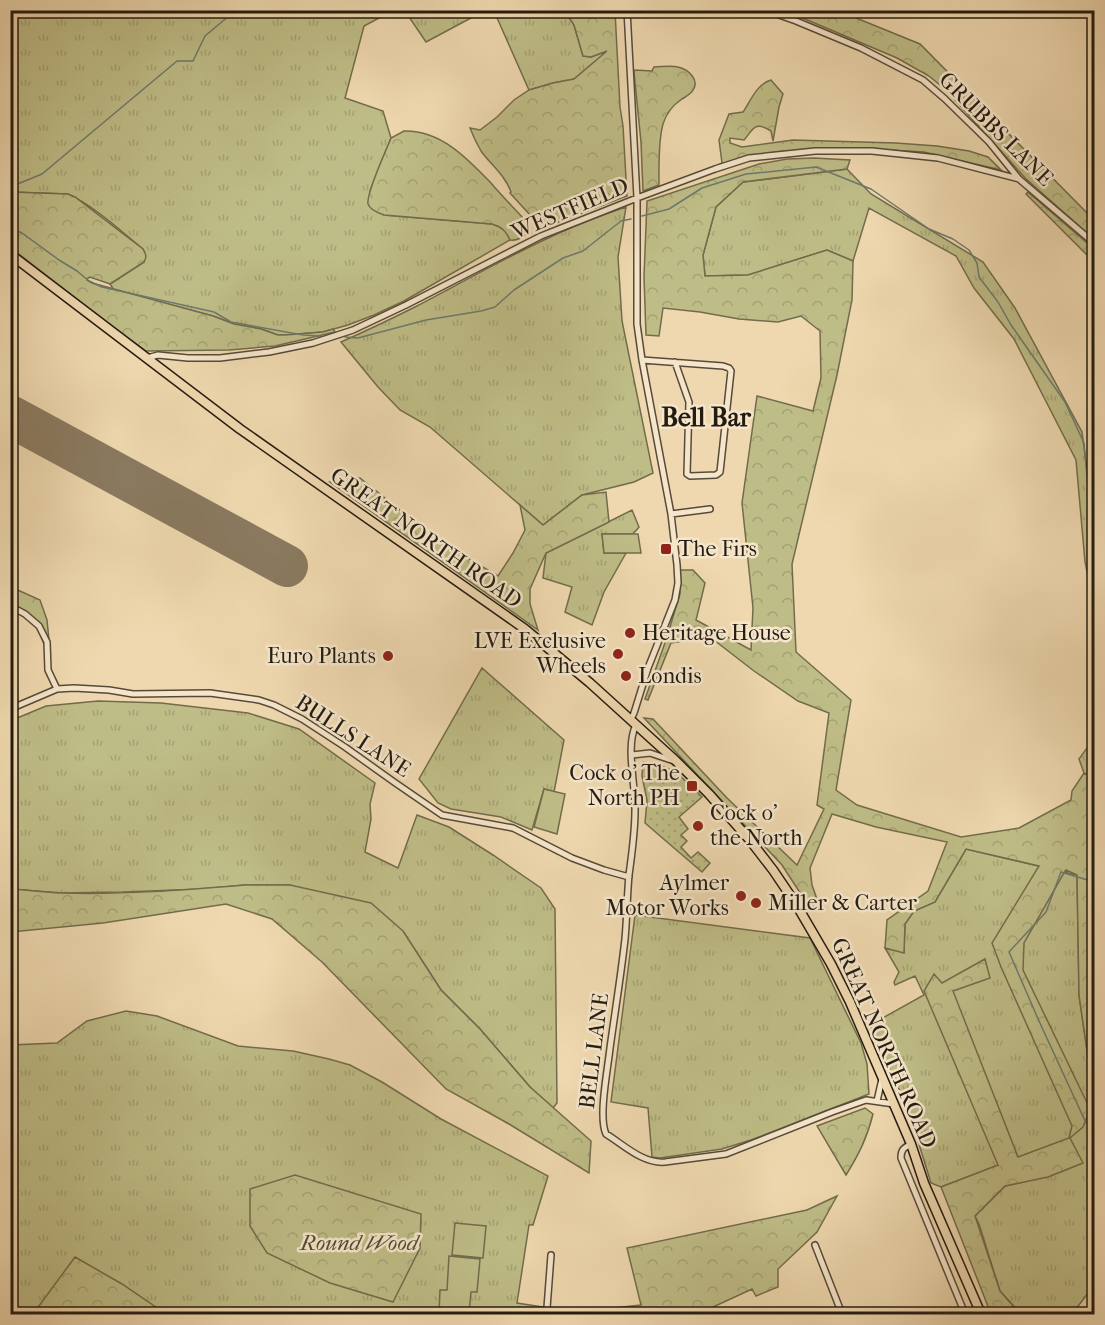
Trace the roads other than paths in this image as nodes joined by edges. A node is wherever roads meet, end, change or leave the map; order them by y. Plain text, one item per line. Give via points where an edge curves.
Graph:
1 (627, 10) edge
2 (765, 10) edge
3 (1019, 179) junction
4 (637, 198) junction
5 (1095, 243) edge
6 (10, 254) edge
7 (147, 358) junction
8 (642, 360) junction
9 (675, 362) junction
10 (710, 509) dead end
11 (670, 514) junction
12 (10, 606) edge
13 (57, 689) junction
14 (10, 709) edge
15 (634, 722) junction
16 (632, 755) junction
17 (675, 761) junction
18 (629, 877) junction
19 (883, 1076) junction
20 (877, 1101) junction
21 (894, 1104) junction
22 (911, 1144) junction
23 (815, 1245) dead end
24 (551, 1255) dead end
25 (548, 1311) edge
26 (842, 1314) edge
27 (965, 1314) edge
28 (981, 1314) edge

1 - 4 street, BELL LANE
2 - 3 street, GRUBBS LANE via 861,48 922,80 989,142
3 - 4 street, WESTFIELD via 938,158 872,151 815,151 749,158
3 - 5 street, GRUBBS LANE
4 - 7 street, WESTFIELD via 542,236 353,330 323,340 220,358
4 - 8 street, BELL LANE via 637,324
6 - 7 main road, GREAT NORTH ROAD
7 - 15 main road, GREAT NORTH ROAD via 240,429 525,629
8 - 9 street
8 - 11 street, BELL LANE
9 - 9 street via 723,366 731,371 720,472 716,475 687,474 689,402
10 - 11 street
11 - 15 street, BELL LANE via 678,583
12 - 13 street via 39,626 46,642 48,670
13 - 14 street, BULLS LANE
13 - 18 street, BULLS LANE via 133,694 210,693 259,700 302,719 442,815 513,828 572,858
15 - 16 street, BELL LANE
15 - 17 main road, GREAT NORTH ROAD
16 - 17 street via 650,753
16 - 18 street, BELL LANE via 635,832
17 - 19 main road, GREAT NORTH ROAD via 743,833 796,904 831,964
18 - 20 street, BELL LANE via 624,949 606,1082 606,1134 644,1158 665,1162 726,1154 866,1100
19 - 20 street
19 - 21 main road, GREAT NORTH ROAD
20 - 21 street, BELL LANE
21 - 22 main road, GREAT NORTH ROAD
22 - 27 street via 901,1152 901,1158
22 - 28 main road, GREAT NORTH ROAD
23 - 26 street
24 - 25 street

